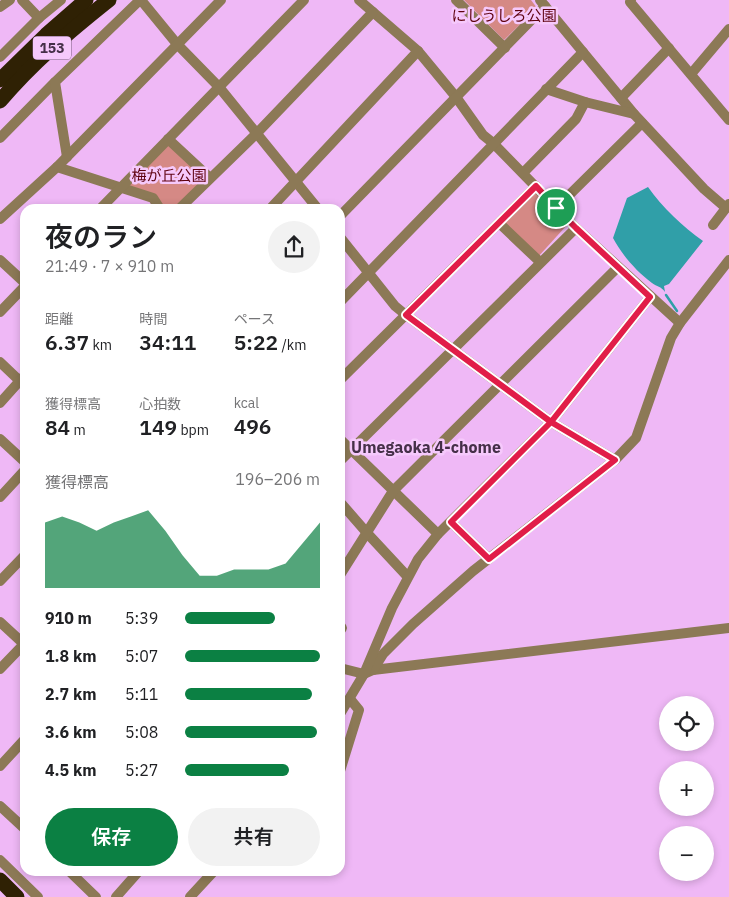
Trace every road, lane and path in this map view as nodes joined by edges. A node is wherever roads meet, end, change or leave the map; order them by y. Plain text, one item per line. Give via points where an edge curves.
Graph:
1 (10, 0) edge
2 (22, 0) edge
3 (62, 0) edge
4 (86, 0) edge
5 (109, 0) edge
6 (141, 0) edge
7 (221, 0) edge
8 (304, 0) edge
9 (359, 0) edge
10 (456, 0) edge
11 (631, 0) edge
12 (542, 3) edge
13 (0, 7) edge
14 (372, 12) junction
15 (39, 18) junction
16 (729, 29) edge
17 (177, 44) junction
18 (505, 48) junction
19 (669, 48) junction
20 (418, 51) junction
21 (583, 52) junction
22 (0, 57) edge
23 (691, 74) junction
24 (0, 80) edge
25 (55, 82) junction
26 (219, 87) junction
27 (546, 89) junction
28 (456, 96) junction
29 (621, 98) junction
30 (0, 101) edge
31 (585, 102) junction
32 (634, 114) junction
33 (729, 120) edge
34 (642, 123) junction
35 (257, 133) junction
36 (0, 138) edge
37 (168, 139) junction
38 (493, 143) junction
39 (66, 157) junction
40 (57, 167) junction
41 (523, 173) junction
42 (210, 178) junction
43 (296, 181) junction
44 (536, 186) junction
45 (120, 188) junction
46 (105, 204) edge
47 (157, 204) edge
48 (183, 204) edge
49 (275, 204) edge
50 (314, 204) edge
51 (727, 206) edge
52 (556, 208) junction
53 (345, 211) edge
54 (0, 219) edge
55 (499, 223) junction
56 (714, 225) dead end
57 (576, 228) junction
58 (345, 243) edge
59 (0, 260) edge
60 (729, 260) edge
61 (540, 262) junction
62 (618, 267) junction
63 (368, 273) junction
64 (20, 279) edge
65 (20, 290) edge
66 (345, 297) edge
67 (650, 297) junction
68 (0, 312) edge
69 (406, 315) junction
70 (680, 323) junction
71 (453, 349) junction
72 (0, 362) edge
73 (345, 375) edge
74 (20, 377) edge
75 (20, 380) edge
76 (500, 383) junction
77 (0, 403) edge
78 (551, 422) junction
79 (0, 439) edge
80 (345, 445) edge
81 (352, 451) junction
82 (20, 457) edge
83 (345, 457) edge
84 (615, 460) junction
85 (20, 475) edge
86 (393, 491) junction
87 (0, 497) edge
88 (345, 508) edge
89 (451, 522) junction
90 (367, 533) junction
91 (438, 534) junction
92 (20, 559) edge
93 (489, 559) junction
94 (345, 567) edge
95 (408, 576) junction
96 (0, 581) edge
97 (0, 622) edge
98 (729, 628) edge
99 (20, 640) edge
100 (20, 649) edge
101 (345, 669) edge
102 (0, 670) edge
103 (368, 672) junction
104 (350, 699) junction
105 (345, 706) edge
106 (20, 744) edge
107 (345, 755) edge
108 (0, 766) edge
109 (0, 806) edge
110 (20, 824) edge
111 (0, 860) edge
112 (74, 876) edge
113 (135, 876) edge
114 (210, 876) edge
115 (0, 880) edge
116 (194, 895) edge
117 (17, 897) edge
118 (38, 897) edge
119 (96, 897) edge
120 (116, 897) edge

1 - 13 street
2 - 15 street
3 - 15 street
4 - 24 highway, 153
5 - 30 highway, 153 via 62,38
6 - 17 street
6 - 25 street
7 - 17 street
8 - 26 street
9 - 14 street
10 - 18 street
11 - 19 street
12 - 18 street
12 - 21 street
14 - 20 street
14 - 35 street
15 - 22 street
16 - 23 street
17 - 26 street
17 - 39 street
18 - 28 street
19 - 23 street
19 - 29 street
20 - 28 street
20 - 43 street
21 - 27 street
21 - 29 street
23 - 33 street
25 - 36 street
25 - 39 street
26 - 35 street
26 - 37 street
27 - 31 street
27 - 38 street
28 - 38 street
28 - 53 street
29 - 32 street
31 - 32 street
31 - 41 street via 576,119
32 - 34 street
34 - 51 street via 704,189
34 - 52 street
35 - 42 street
35 - 43 street
37 - 42 street
37 - 45 street
38 - 41 street
38 - 63 street
39 - 40 street
40 - 45 street
40 - 54 street
41 - 44 street
42 - 48 street
43 - 49 street
43 - 50 street
44 - 52 street
44 - 55 street
45 - 46 street
45 - 47 street via 153,198
51 - 56 street
52 - 57 street
55 - 61 street
55 - 69 street
57 - 61 street
57 - 62 street
58 - 63 street
59 - 64 street
60 - 70 street
61 - 71 street
62 - 67 street
62 - 76 street
63 - 66 street
63 - 69 street
65 - 68 street
67 - 70 street
67 - 78 street
69 - 71 street
69 - 73 street
70 - 84 street via 661,362 636,438
71 - 76 street
71 - 81 street
72 - 74 street
75 - 77 street
76 - 78 street
76 - 86 street
78 - 84 street
78 - 89 street
79 - 82 street
80 - 81 street
81 - 83 street
81 - 86 street
84 - 93 street
85 - 87 street
86 - 90 street
86 - 91 street
88 - 90 street
89 - 91 street
89 - 93 street
90 - 94 street
90 - 95 street
91 - 95 street
92 - 96 street
93 - 103 street via 413,624
95 - 103 street
97 - 99 street
98 - 103 street
100 - 102 street
101 - 103 street
103 - 104 street
104 - 105 street
104 - 107 street via 359,710
106 - 108 street
109 - 110 street
111 - 118 street
112 - 119 street
113 - 120 street
114 - 116 street
115 - 117 highway

